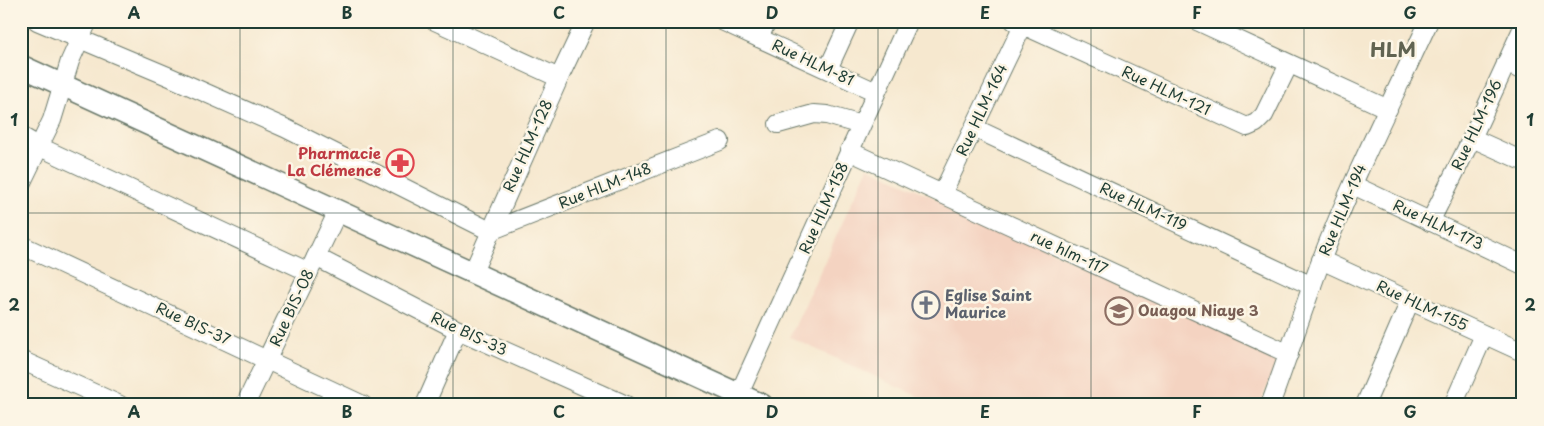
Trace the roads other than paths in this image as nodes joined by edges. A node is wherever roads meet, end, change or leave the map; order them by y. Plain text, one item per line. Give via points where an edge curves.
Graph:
1 (36, 21) edge
2 (88, 21) edge
3 (435, 21) edge
4 (586, 21) edge
5 (722, 21) edge
6 (767, 21) edge
7 (850, 21) edge
8 (909, 21) edge
9 (1200, 22) edge
10 (1427, 22) edge
11 (1018, 23) edge
12 (1523, 27) edge
13 (759, 38) junction
14 (79, 40) junction
15 (1506, 63) junction
16 (1289, 64) junction
17 (21, 66) edge
18 (828, 70) junction
19 (1523, 71) edge
20 (559, 78) junction
21 (64, 86) junction
22 (876, 92) junction
23 (1388, 109) junction
24 (778, 124) dead end
25 (861, 125) junction
26 (974, 128) junction
27 (21, 136) edge
28 (1472, 138) junction
29 (720, 140) dead end
30 (40, 147) junction
31 (849, 151) junction
32 (1523, 162) edge
33 (21, 184) edge
34 (1353, 185) junction
35 (942, 194) junction
36 (338, 211) junction
37 (1430, 222) junction
38 (490, 232) junction
39 (21, 245) edge
40 (1321, 260) junction
41 (1523, 264) edge
42 (312, 265) junction
43 (473, 272) junction
44 (1312, 286) junction
45 (1410, 301) junction
46 (458, 330) junction
47 (1484, 335) junction
48 (1523, 350) edge
49 (1289, 354) junction
50 (268, 359) junction
51 (21, 360) edge
52 (739, 394) junction
53 (120, 405) edge
54 (245, 405) edge
55 (363, 405) edge
56 (425, 405) edge
57 (626, 405) edge
58 (762, 405) edge
59 (1270, 405) edge
60 (1365, 405) edge
61 (1452, 405) edge

1 - 14 street
2 - 14 street
3 - 20 street
4 - 20 street, Rue HLM-128
5 - 13 street, Rue HLM-81
6 - 13 street
7 - 18 street
8 - 22 street, Rue HLM-158
9 - 16 street
10 - 23 street, Rue HLM-194
11 - 16 street, Rue HLM-121 via 1247,127 1264,115
11 - 26 street, Rue HLM-164
12 - 15 street, Rue HLM-196
13 - 18 street, Rue HLM-81
14 - 21 street
14 - 38 street via 285,128
15 - 19 street
15 - 28 street, Rue HLM-196
16 - 23 street
17 - 21 street
18 - 22 street, Rue HLM-81
20 - 38 street, Rue HLM-128
21 - 30 street
21 - 36 street
22 - 25 street, Rue HLM-158
23 - 34 street, Rue HLM-194
24 - 25 street via 814,114
25 - 31 street, Rue HLM-158
26 - 35 street, Rue HLM-164
26 - 44 street, Rue HLM-119
27 - 30 street, Rue BIS-33
28 - 32 street
28 - 37 street, Rue HLM-196
29 - 38 street, Rue HLM-148
30 - 33 street
30 - 42 street, Rue BIS-33
31 - 35 street, rue hlm-117
31 - 52 street, Rue HLM-158
34 - 37 street, Rue HLM-173
34 - 40 street, Rue HLM-194
35 - 49 street, rue hlm-117
36 - 42 street, Rue BIS-08
36 - 43 street
37 - 41 street, Rue HLM-173
38 - 43 street, Rue HLM-128
39 - 50 street, Rue BIS-37
40 - 44 street, Rue HLM-194
40 - 45 street, Rue HLM-155
42 - 46 street, Rue BIS-33
42 - 50 street, Rue BIS-08
43 - 52 street
44 - 49 street, Rue HLM-194
45 - 47 street, Rue HLM-155
45 - 60 street
46 - 56 street
46 - 57 street, Rue BIS-33
47 - 48 street, Rue HLM-155
47 - 61 street
49 - 59 street, Rue HLM-194
50 - 54 street, Rue BIS-08
50 - 55 street, Rue BIS-37
51 - 53 street
52 - 58 street

